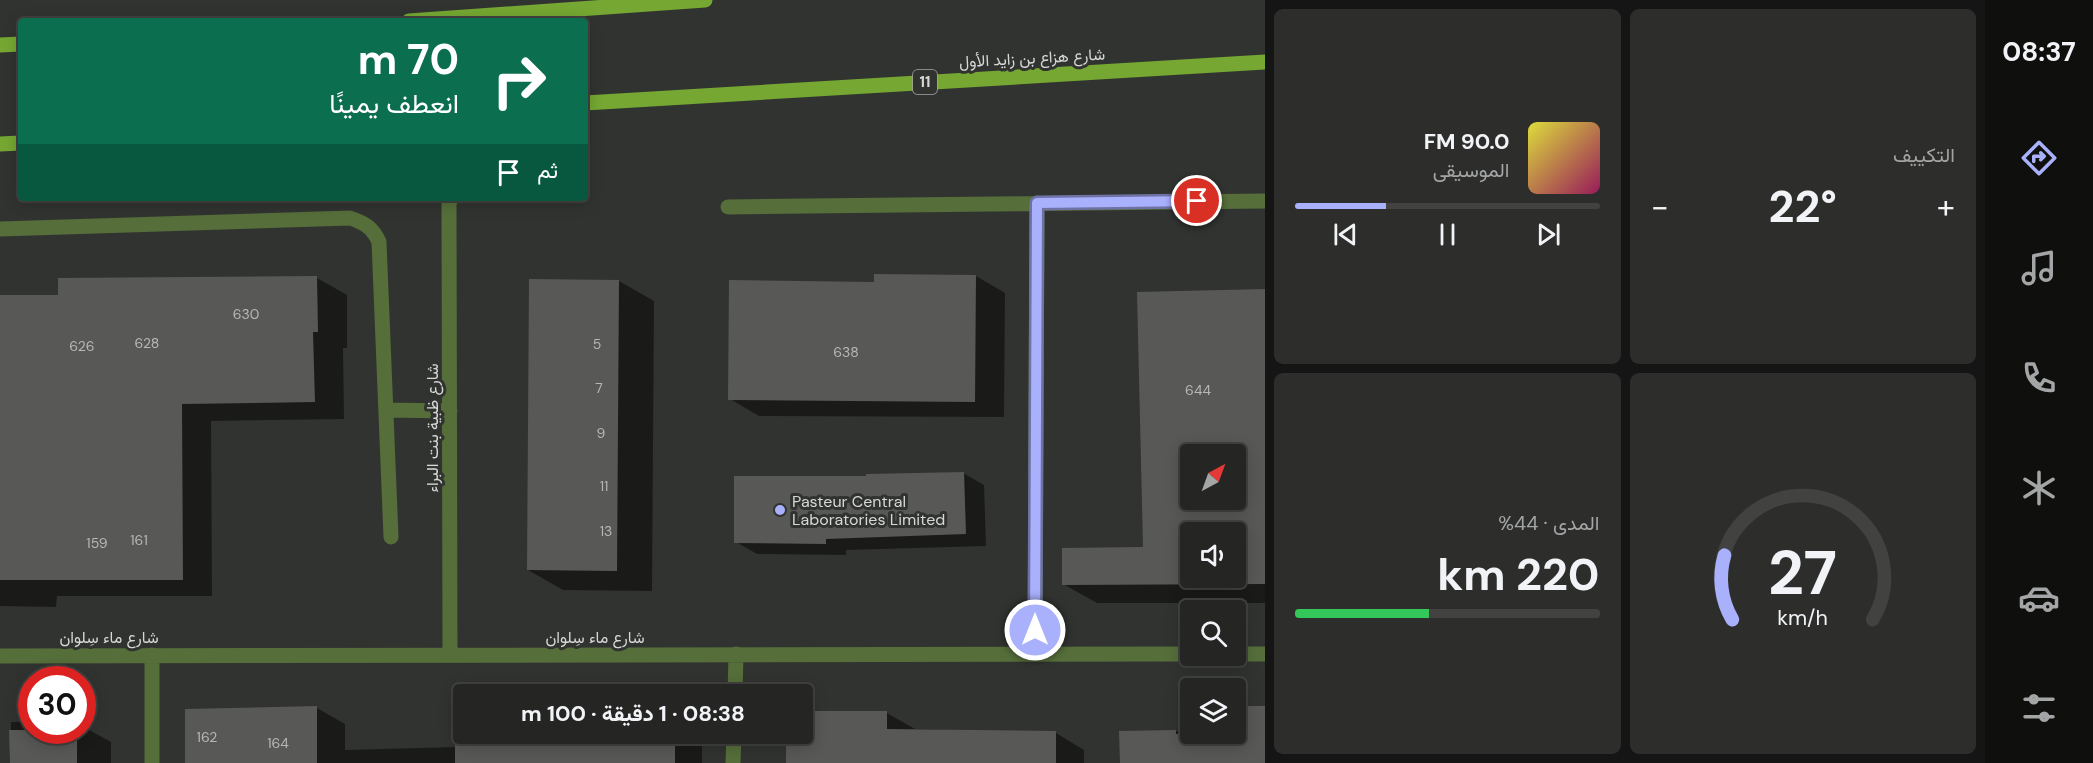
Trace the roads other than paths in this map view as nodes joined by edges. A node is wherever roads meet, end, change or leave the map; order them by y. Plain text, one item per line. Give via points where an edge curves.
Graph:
1 (705, 0) edge
2 (451, 18) edge
3 (18, 44) edge
4 (0, 45) edge
5 (1265, 62) edge
6 (588, 102) edge
7 (18, 143) edge
8 (0, 144) edge
9 (449, 201) edge
10 (1265, 201) edge
11 (1037, 203) junction
12 (728, 207) dead end
13 (0, 229) edge
14 (386, 410) junction
15 (450, 411) junction
16 (391, 537) dead end
17 (736, 654) junction
18 (1035, 654) junction
19 (1180, 654) edge
20 (1246, 654) edge
21 (1265, 654) edge
22 (450, 655) junction
23 (0, 656) edge
24 (152, 656) junction
25 (735, 684) edge
26 (734, 744) edge
27 (152, 763) edge
28 (734, 763) edge

1 - 2 main road
3 - 4 main road
5 - 6 main road, شارع هزاع بن زايد الأول / 11
7 - 8 main road
9 - 15 street, شارع ظبية بنت البراء
10 - 11 street
11 - 12 street
11 - 18 street
13 - 14 street via 350,218 365,223 379,242
14 - 15 street
14 - 16 street
15 - 22 street, شارع ظبية بنت البراء
17 - 18 street, شارع ماء سِلوان
17 - 22 street, شارع ماء سِلوان
17 - 25 street
18 - 19 street, شارع ماء سِلوان
20 - 21 street
22 - 24 street, شارع ماء سِلوان
23 - 24 street, شارع ماء سِلوان
24 - 27 street
26 - 28 street

